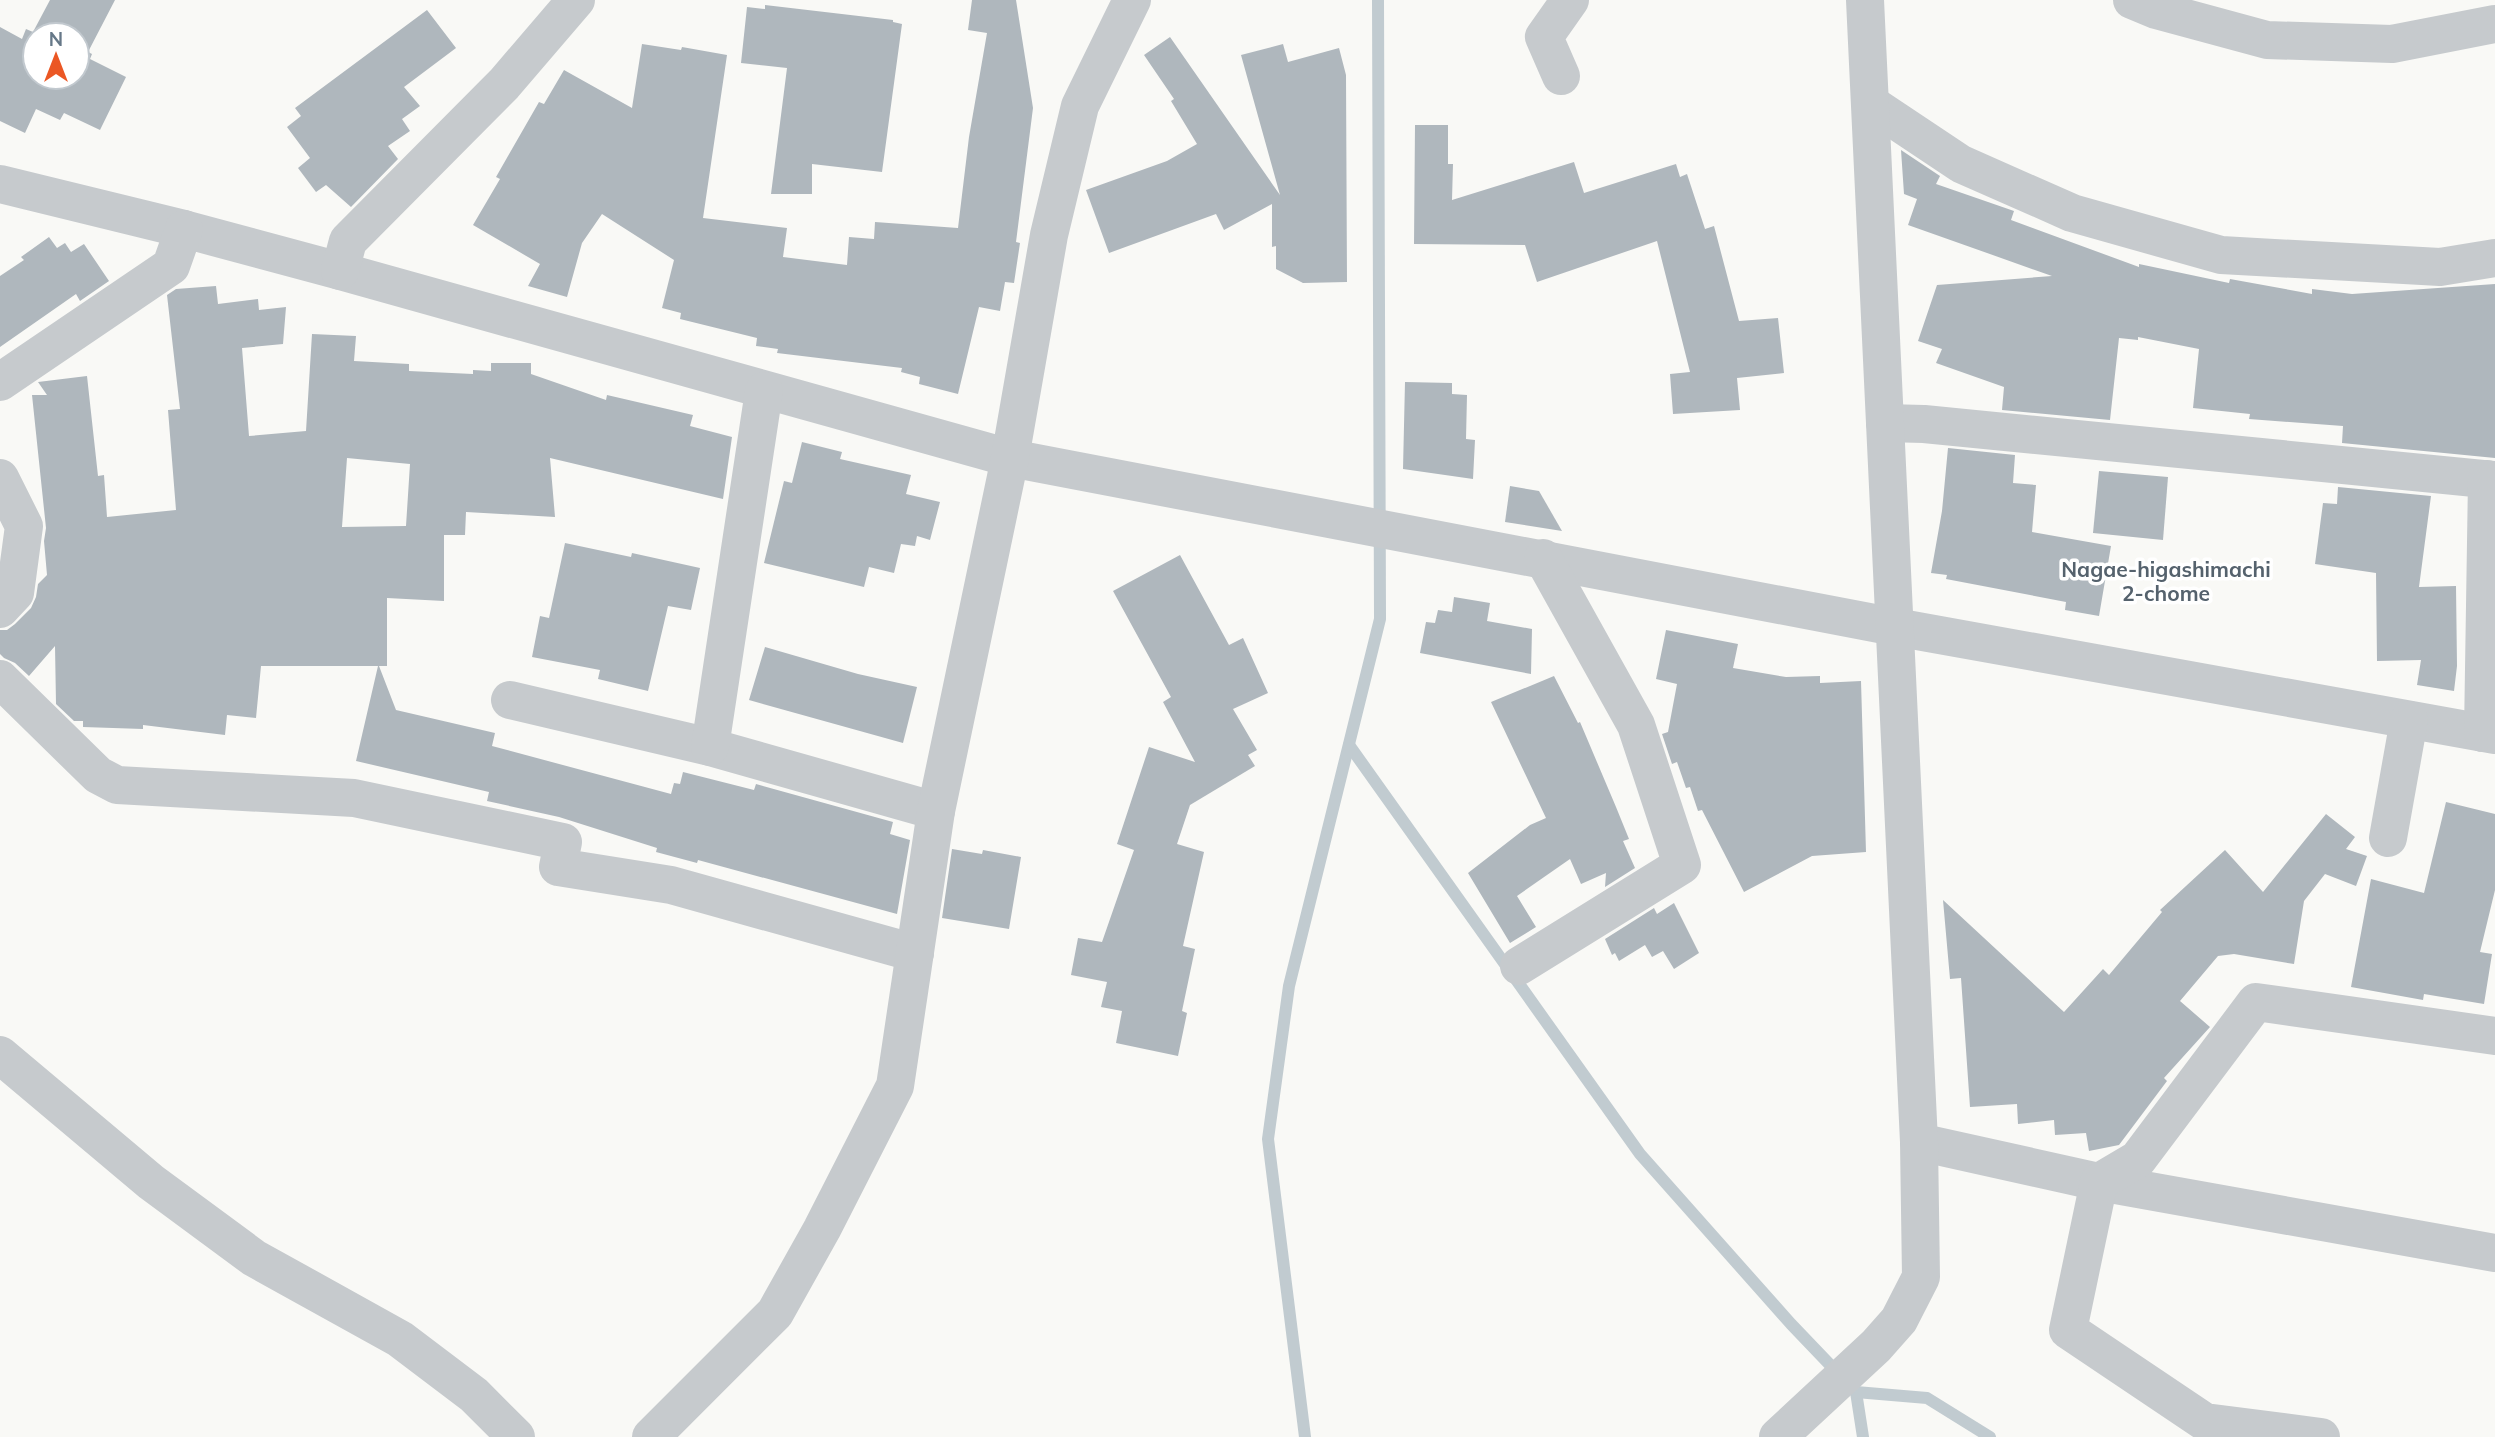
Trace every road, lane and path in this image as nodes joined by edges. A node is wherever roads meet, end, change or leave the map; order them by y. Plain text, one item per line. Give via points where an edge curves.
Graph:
1 (576, 0) edge
2 (1132, 0) edge
3 (1570, 0) edge
4 (1865, 0) edge
5 (2132, 0) edge
6 (2495, 24) edge
7 (1561, 76) dead end
8 (1871, 104) junction
9 (0, 184) edge
10 (184, 229) junction
11 (2495, 258) edge
12 (340, 271) junction
13 (0, 382) edge
14 (764, 391) junction
15 (1885, 423) junction
16 (1010, 458) junction
17 (0, 478) edge
18 (2491, 480) edge
19 (1543, 558) junction
20 (0, 609) edge
21 (1895, 627) junction
22 (0, 679) edge
23 (510, 700) dead end
24 (2409, 720) junction
25 (2489, 734) edge
26 (710, 747) junction
27 (936, 811) junction
28 (2388, 838) dead end
29 (915, 953) junction
30 (1519, 966) dead end
31 (2495, 1036) edge
32 (0, 1055) edge
33 (1919, 1142) junction
34 (2099, 1182) junction
35 (2495, 1253) edge
36 (516, 1437) edge
37 (651, 1437) edge
38 (1778, 1437) edge
39 (2320, 1437) edge

1 - 12 street via 504,84 348,241
2 - 16 street via 1080,106 1049,235
3 - 7 street via 1545,37
4 - 8 street
5 - 6 street via 2267,40 2392,44
8 - 11 street via 1961,164 2072,213 2221,255 2440,267
8 - 15 street
9 - 10 street
10 - 12 street
10 - 13 street via 171,266
12 - 14 street
14 - 16 street
14 - 26 street
15 - 18 street
15 - 21 street
16 - 19 street
16 - 27 street
17 - 20 street via 24,526 15,593
18 - 25 street
19 - 21 street
19 - 30 street via 1636,725 1682,865
21 - 24 street
21 - 33 street
22 - 29 street via 98,775 117,785 354,797 563,842 558,867 671,885
23 - 26 street
24 - 25 street
24 - 28 street
26 - 27 street
27 - 29 street
29 - 37 street via 895,1086 822,1228 775,1313
31 - 34 street via 2256,1002 2138,1159
32 - 36 street via 151,1182 254,1258 400,1339 474,1395
33 - 34 street
33 - 38 street via 1921,1277 1899,1321
34 - 35 street
34 - 39 street via 2068,1330 2205,1422

